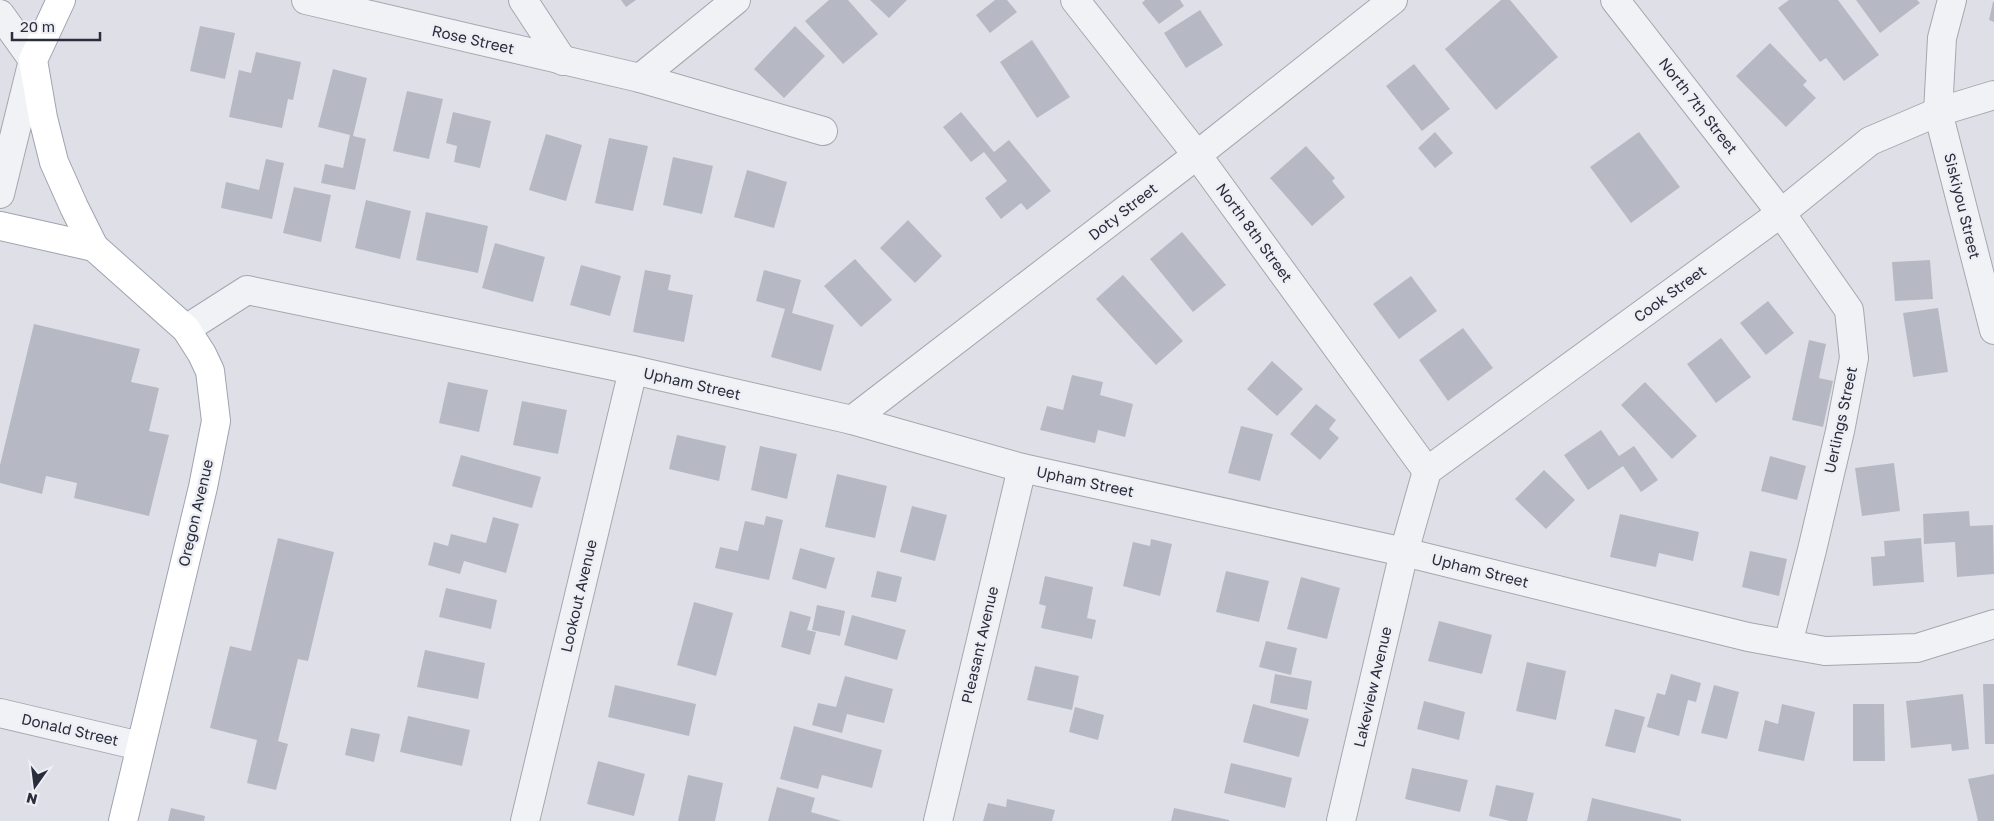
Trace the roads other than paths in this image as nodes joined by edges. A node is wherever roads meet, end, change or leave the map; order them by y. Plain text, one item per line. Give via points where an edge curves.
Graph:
1 (61, 0) edge
2 (306, 0) edge
3 (523, 0) edge
4 (736, 0) edge
5 (1075, 0) edge
6 (1393, 0) edge
7 (1615, 0) edge
8 (1952, 0) edge
9 (0, 14) edge
10 (33, 60) junction
11 (563, 62) junction
12 (640, 78) junction
13 (1994, 95) edge
14 (1938, 112) junction
15 (823, 131) dead end
16 (1197, 155) junction
17 (0, 194) edge
18 (1781, 212) junction
19 (0, 226) edge
20 (94, 247) junction
21 (186, 329) junction
22 (1994, 330) edge
23 (633, 370) junction
24 (852, 420) junction
25 (1022, 468) junction
26 (1428, 471) junction
27 (1404, 552) junction
28 (1994, 624) edge
29 (1788, 644) junction
30 (0, 713) edge
31 (140, 746) junction
32 (123, 821) edge
33 (525, 821) edge
34 (938, 821) edge
35 (1341, 821) edge

1 - 10 main road
2 - 11 street, Rose Street
3 - 11 street
4 - 12 street
5 - 16 street, North 8th Street
6 - 16 street, Doty Street
7 - 18 street, North 7th Street
8 - 14 street via 1942,38
9 - 10 street
10 - 17 street
10 - 20 main road via 42,118 54,162
11 - 12 street, Rose Street
12 - 15 street, Rose Street
13 - 14 street, Cook Street
14 - 18 street, Cook Street via 1870,141
14 - 22 street, Siskiyou Street
16 - 24 street, Doty Street
16 - 26 street, North 8th Street
18 - 26 street, Cook Street
18 - 29 street, Uerlings Street via 1849,310 1854,358 1832,468
19 - 20 main road
20 - 21 main road, Oregon Avenue
21 - 23 street, Upham Street via 247,290
21 - 31 main road, Oregon Avenue via 210,372 216,421
23 - 24 street, Upham Street
23 - 33 street, Lookout Avenue
24 - 25 street, Upham Street
25 - 27 street, Upham Street
25 - 34 street, Pleasant Avenue
26 - 27 street
27 - 29 street, Upham Street via 1738,635
27 - 35 street, Lakeview Avenue
28 - 29 street, Upham Street via 1916,648 1824,650
30 - 31 street, Donald Street
31 - 32 main road, Oregon Avenue

